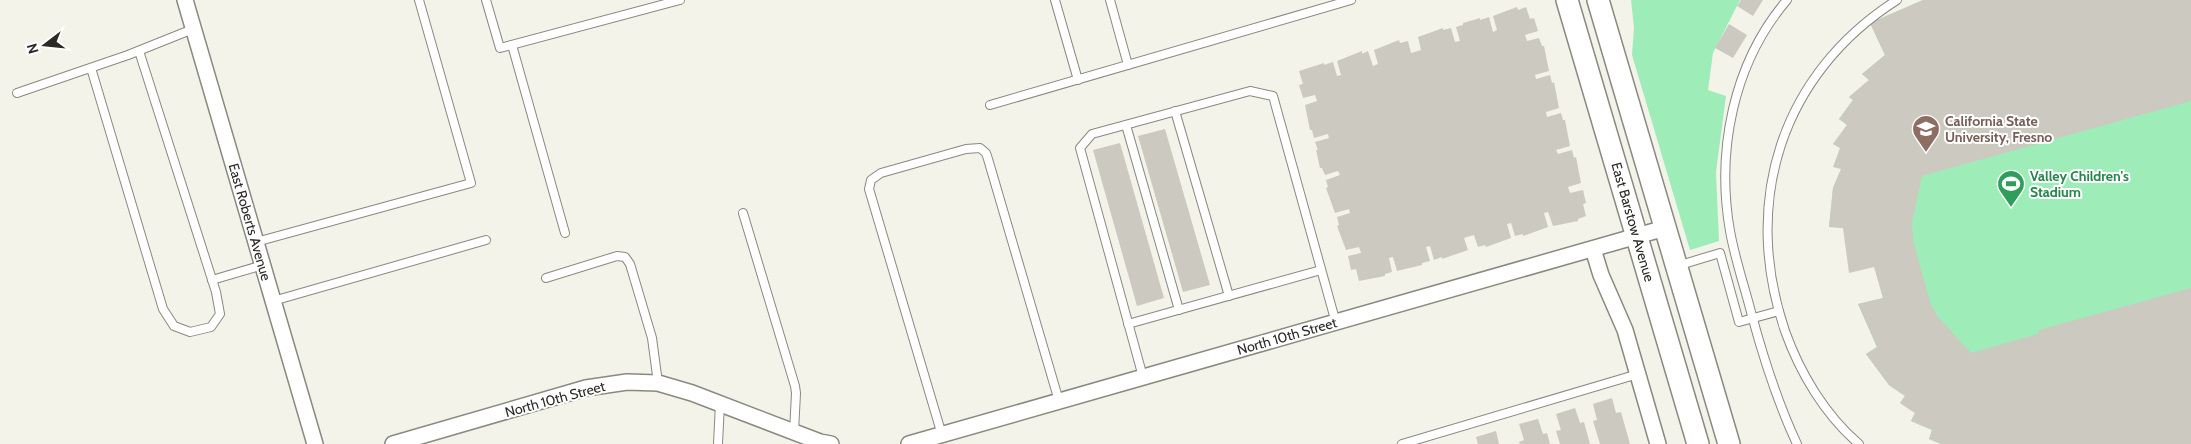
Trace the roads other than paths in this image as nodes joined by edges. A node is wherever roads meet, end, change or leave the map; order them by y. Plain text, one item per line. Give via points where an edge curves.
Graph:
1 (185, 0) edge
2 (419, 0) edge
3 (486, 0) edge
4 (680, 0) edge
5 (1055, 0) edge
6 (1110, 0) edge
7 (1567, 0) edge
8 (1598, 0) edge
9 (1787, 0) edge
10 (1897, 0) edge
11 (1346, 1) edge
12 (193, 29) junction
13 (512, 45) junction
14 (138, 51) junction
15 (1128, 65) junction
16 (91, 68) junction
17 (1078, 80) junction
18 (17, 93) dead end
19 (990, 105) dead end
20 (1175, 111) junction
21 (1126, 125) junction
22 (743, 213) dead end
23 (1665, 228) junction
24 (565, 233) dead end
25 (1637, 237) junction
26 (486, 240) dead end
27 (256, 242) junction
28 (1594, 249) junction
29 (263, 265) junction
30 (1676, 266) junction
31 (1322, 270) junction
32 (546, 278) dead end
33 (212, 280) junction
34 (1229, 296) junction
35 (273, 301) junction
36 (1179, 310) junction
37 (1778, 311) junction
38 (1753, 319) junction
39 (1336, 323) junction
40 (1128, 324) junction
41 (1638, 374) junction
42 (1143, 377) junction
43 (658, 383) junction
44 (1059, 401) junction
45 (720, 403) junction
46 (794, 432) junction
47 (942, 435) junction
48 (315, 444) edge
49 (393, 444) edge
50 (718, 444) edge
51 (831, 444) edge
52 (909, 444) edge
53 (1402, 444) edge
54 (1658, 444) edge
55 (1698, 444) edge
56 (1729, 444) edge
57 (1797, 444) edge
58 (1859, 444) edge

1 - 12 street, East Roberts Avenue
2 - 27 lane via 471,183
3 - 13 lane via 500,48
4 - 13 lane
5 - 17 lane
6 - 15 lane
7 - 25 main road, East Barstow Avenue
8 - 23 main road, East Barstow Avenue
9 - 38 lane via 1744,71 1725,153 1725,194 1730,231
10 - 37 lane via 1857,29 1827,60 1785,130 1776,156 1767,216 1767,245
11 - 15 lane
12 - 14 lane
12 - 27 street, East Roberts Avenue
13 - 24 lane
14 - 16 lane
14 - 33 lane
15 - 17 lane
16 - 18 lane
16 - 33 lane via 163,309 174,326 190,332 211,328 220,314
17 - 19 lane
20 - 21 lane
20 - 31 lane via 1250,91 1273,96
20 - 34 lane
21 - 36 lane
21 - 40 lane via 1092,134 1080,148
22 - 46 lane via 795,386
23 - 25 street, North 10th Street
23 - 30 main road, East Barstow Avenue
25 - 28 street, North 10th Street
25 - 55 main road, East Barstow Avenue
26 - 35 lane
27 - 29 street, East Roberts Avenue
28 - 39 street, North 10th Street
28 - 41 street
29 - 33 lane
29 - 35 street, East Roberts Avenue
30 - 38 lane via 1720,252 1739,322
30 - 56 main road, East Barstow Avenue
31 - 34 lane
31 - 39 lane
32 - 43 lane via 618,256 625,257 630,264 652,338
34 - 36 lane
35 - 48 street, East Roberts Avenue
36 - 40 lane
37 - 38 lane
37 - 58 lane via 1791,346 1814,390 1833,417
38 - 57 lane via 1777,399
39 - 42 street, North 10th Street
40 - 42 lane
41 - 53 lane
41 - 54 street
42 - 44 street, North 10th Street
43 - 45 street, North 10th Street
43 - 49 street, North 10th Street via 627,382 586,388
44 - 47 street, North 10th Street
44 - 47 lane via 986,153 980,148 966,149 881,173 871,180 869,188
45 - 46 street, North 10th Street
45 - 50 lane
46 - 51 street, North 10th Street
47 - 52 street, North 10th Street

